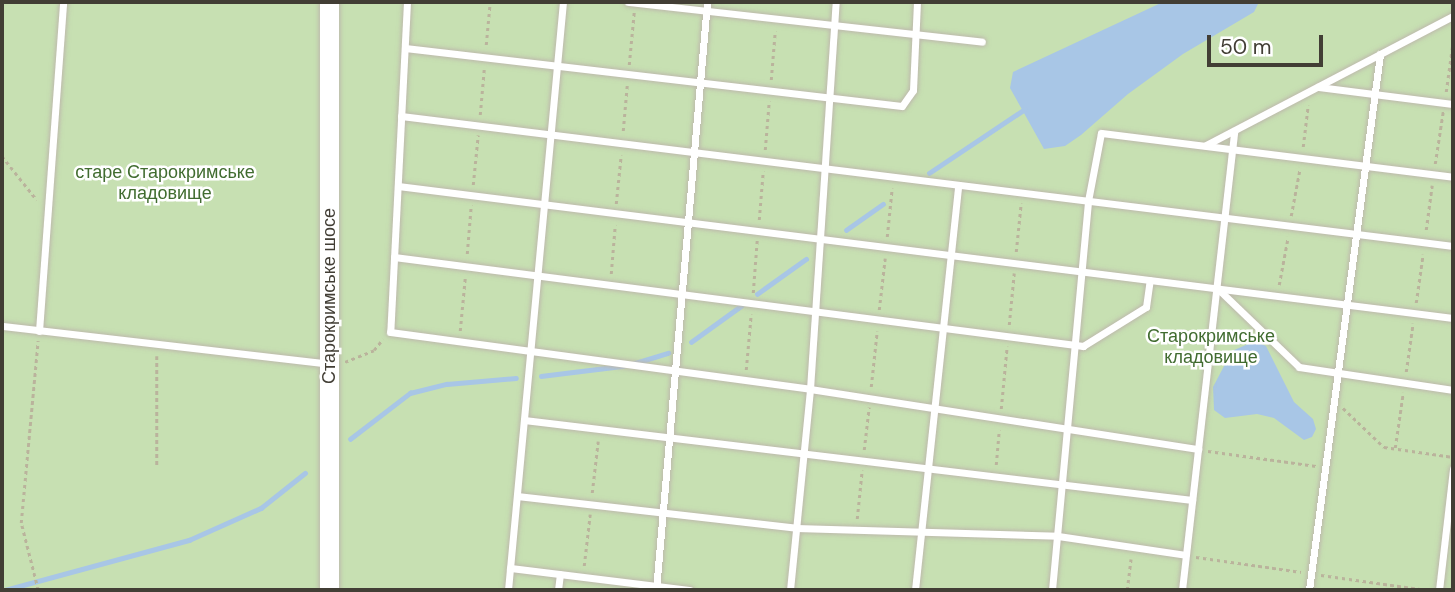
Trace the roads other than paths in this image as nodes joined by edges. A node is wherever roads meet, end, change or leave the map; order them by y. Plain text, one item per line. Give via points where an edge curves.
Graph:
1 (63, 2) edge
2 (329, 2) edge
3 (407, 2) edge
4 (563, 2) edge
5 (628, 2) edge
6 (707, 2) edge
7 (836, 2) edge
8 (917, 2) edge
9 (706, 11) junction
10 (1453, 16) edge
11 (1441, 23) junction
12 (1453, 24) edge
13 (835, 27) junction
14 (916, 37) junction
15 (982, 42) dead end
16 (405, 48) junction
17 (1380, 54) junction
18 (557, 63) junction
19 (700, 81) junction
20 (1314, 89) junction
21 (1376, 94) junction
22 (830, 97) junction
23 (1453, 104) edge
24 (401, 116) junction
25 (1234, 131) junction
26 (551, 134) junction
27 (1205, 146) junction
28 (1232, 149) junction
29 (695, 152) junction
30 (1366, 166) junction
31 (823, 168) junction
32 (1453, 177) edge
33 (958, 185) junction
34 (398, 186) junction
35 (1088, 201) junction
36 (544, 204) junction
37 (1224, 218) junction
38 (689, 222) junction
39 (1356, 234) junction
40 (820, 238) junction
41 (1453, 246) edge
42 (950, 255) junction
43 (394, 257) junction
44 (1082, 271) junction
45 (538, 275) junction
46 (1150, 279) junction
47 (1216, 288) junction
48 (683, 294) junction
49 (1347, 304) junction
50 (815, 311) junction
51 (1453, 318) edge
52 (2, 326) edge
53 (942, 328) junction
54 (39, 331) junction
55 (1075, 345) junction
56 (531, 351) junction
57 (329, 364) junction
58 (677, 371) junction
59 (1338, 373) junction
60 (810, 389) junction
61 (1453, 390) edge
62 (934, 409) junction
63 (524, 420) junction
64 (1068, 430) junction
65 (672, 437) junction
66 (1198, 449) junction
67 (803, 452) junction
68 (928, 467) junction
69 (1453, 469) edge
70 (1063, 484) junction
71 (517, 496) junction
72 (1192, 500) junction
73 (664, 513) junction
74 (796, 528) junction
75 (921, 532) junction
76 (1058, 536) junction
77 (1186, 555) junction
78 (510, 568) junction
79 (560, 574) junction
80 (656, 588) edge
81 (329, 590) edge
82 (508, 590) edge
83 (558, 590) edge
84 (690, 590) edge
85 (790, 590) edge
86 (915, 590) edge
87 (1052, 590) edge
88 (1182, 590) edge
89 (1309, 590) edge
90 (1439, 590) edge

1 - 54 lane
2 - 57 street, Старокримське шосе
3 - 16 lane
4 - 18 lane
5 - 9 lane
6 - 9 lane
7 - 13 lane
8 - 14 lane
9 - 13 lane
9 - 19 lane
10 - 11 lane
11 - 12 lane
11 - 17 lane
13 - 14 lane
13 - 22 lane
14 - 15 lane
14 - 22 lane via 913,90 902,106
16 - 18 lane
16 - 24 lane
17 - 20 lane
17 - 21 lane
18 - 19 lane
18 - 26 lane
19 - 22 lane
19 - 29 lane
20 - 21 lane
20 - 25 lane
21 - 23 lane
21 - 30 lane
22 - 31 lane
24 - 26 lane
24 - 34 lane
25 - 27 lane
25 - 28 lane
26 - 29 lane
26 - 36 lane
27 - 28 lane
27 - 35 lane via 1101,133
28 - 30 lane
28 - 37 lane
29 - 31 lane
29 - 38 lane
30 - 32 lane
30 - 39 lane
31 - 33 lane
31 - 40 lane
33 - 35 lane
33 - 42 lane
34 - 36 lane
34 - 43 lane
35 - 37 lane
35 - 44 lane
36 - 38 lane
36 - 45 lane
37 - 39 lane
37 - 47 lane
38 - 40 lane
38 - 48 lane
39 - 41 lane
39 - 49 lane
40 - 42 lane
40 - 50 lane
42 - 44 lane
42 - 53 lane
43 - 45 lane
43 - 56 lane via 390,332
44 - 46 lane
44 - 55 lane
45 - 48 lane
45 - 56 lane
46 - 47 lane
46 - 55 lane via 1146,307 1083,346
47 - 49 lane
47 - 59 lane via 1299,367
47 - 66 lane
48 - 50 lane
48 - 58 lane
49 - 51 lane
49 - 59 lane
50 - 53 lane
50 - 60 lane
52 - 54 lane
53 - 55 lane
53 - 62 lane
54 - 57 lane
55 - 64 lane
56 - 58 lane
56 - 63 lane
57 - 81 street, Старокримське шосе
58 - 60 lane
58 - 65 lane
59 - 61 lane
59 - 89 lane
60 - 62 lane
60 - 67 lane
62 - 64 lane
62 - 68 lane
63 - 65 lane
63 - 71 lane
64 - 66 lane
64 - 70 lane
65 - 67 lane
65 - 73 lane
66 - 72 lane
67 - 68 lane
67 - 74 lane
68 - 70 lane
68 - 75 lane
69 - 90 lane
70 - 72 lane
70 - 76 lane
71 - 73 lane
71 - 78 lane
72 - 77 lane
73 - 74 lane
73 - 80 lane
74 - 75 lane
74 - 85 lane
75 - 76 lane
75 - 86 lane
76 - 77 lane
76 - 87 lane
77 - 88 lane
78 - 79 lane
78 - 82 lane
79 - 80 lane
79 - 83 lane
80 - 84 lane

